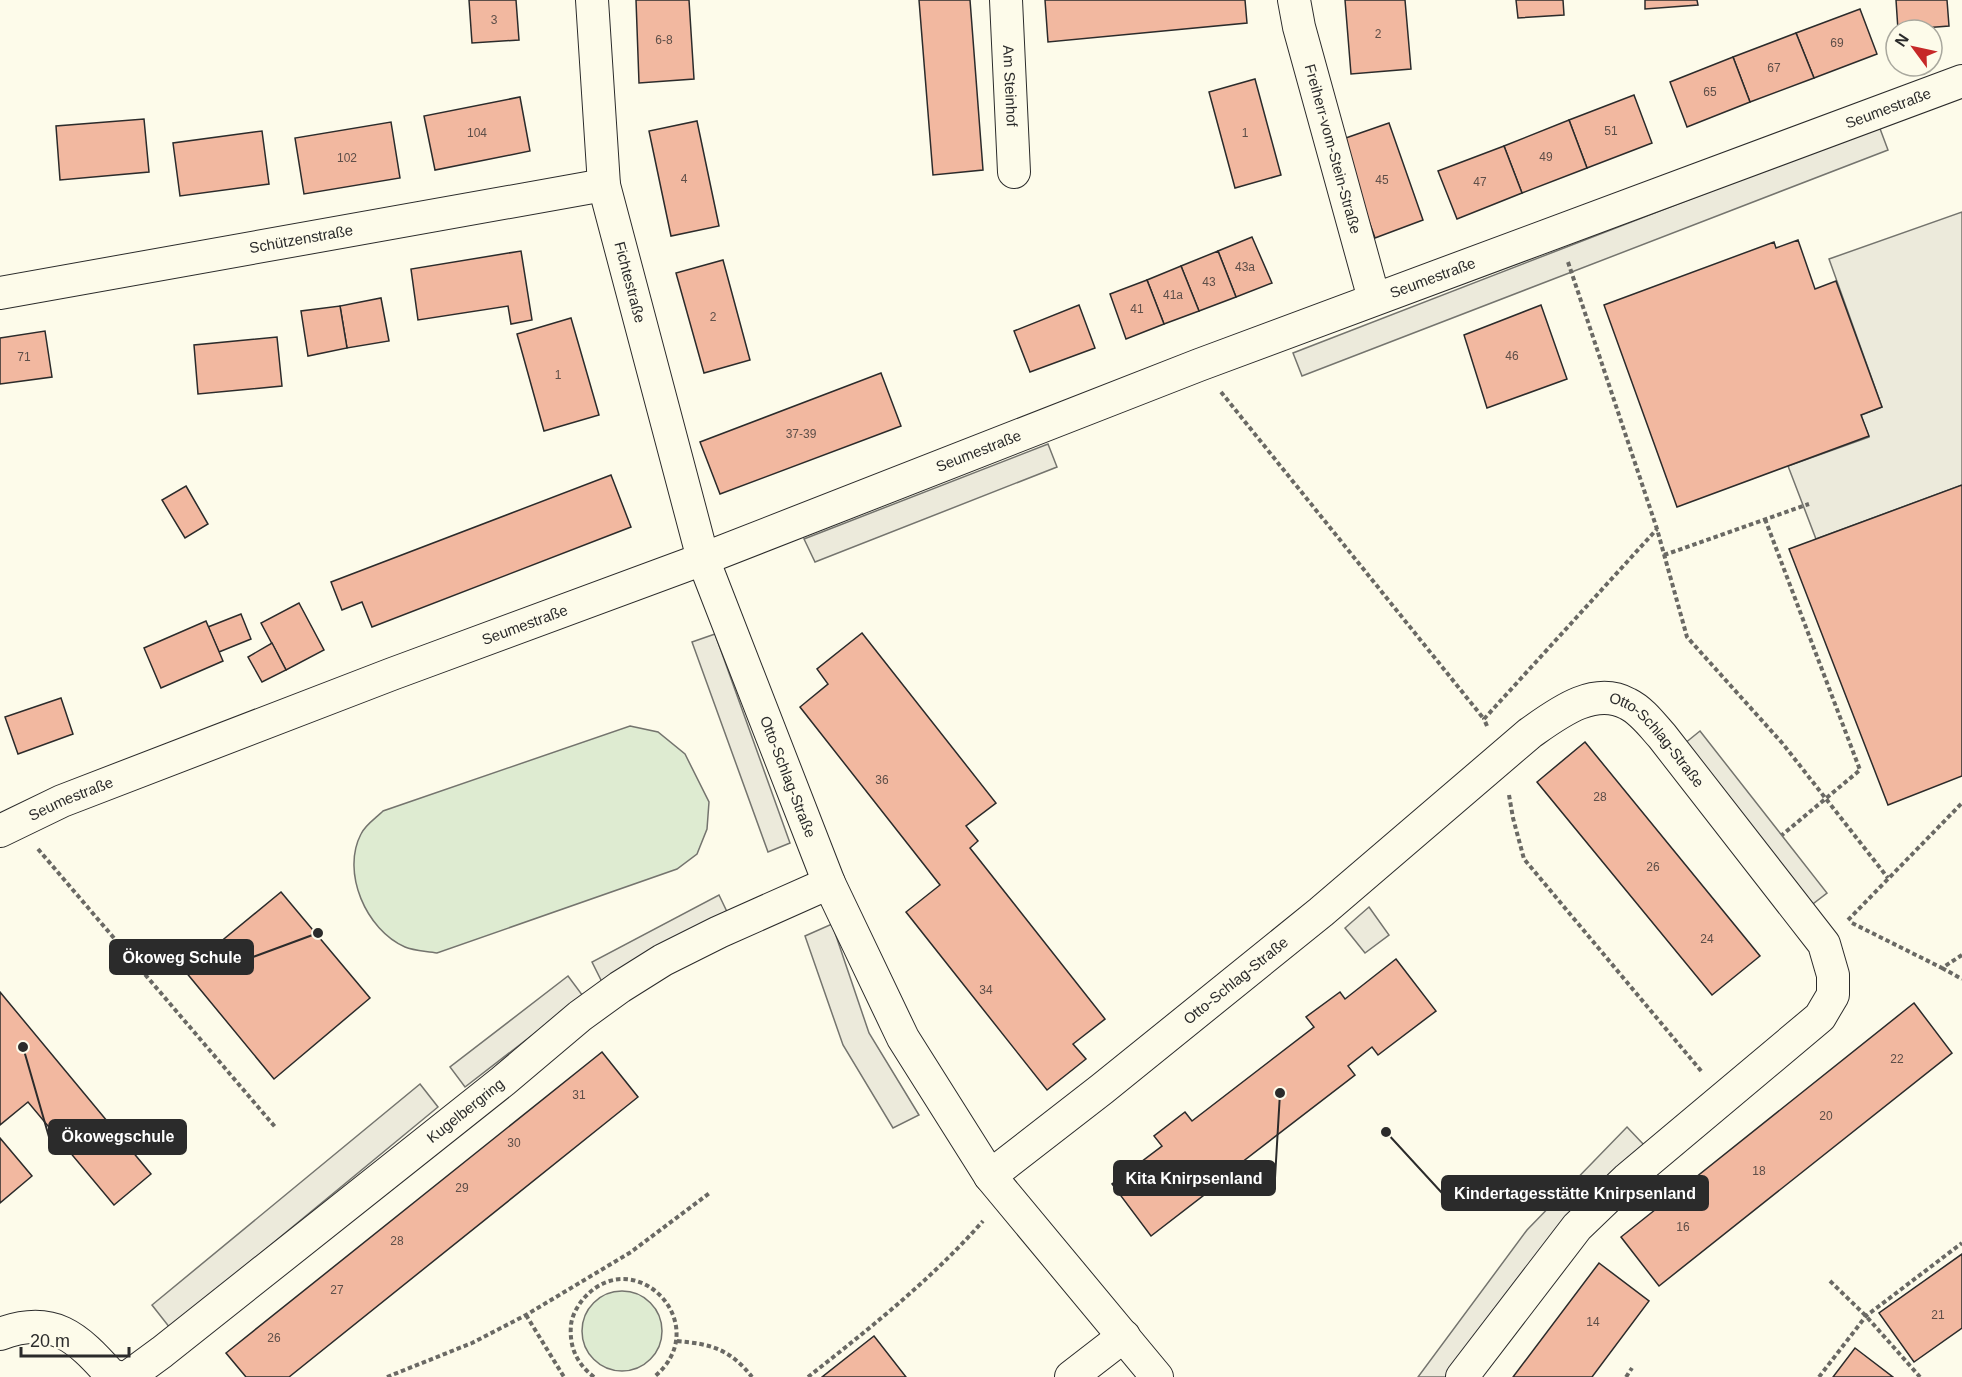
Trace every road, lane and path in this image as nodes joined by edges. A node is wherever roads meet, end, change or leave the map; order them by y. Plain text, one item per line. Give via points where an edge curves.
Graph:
1 (592, 0) edge
2 (1006, 0) edge
3 (1294, 0) edge
4 (1962, 81) edge
5 (1014, 172) dead end
6 (604, 185) junction
7 (1558, 231) junction
8 (0, 293) edge
9 (1374, 299) junction
10 (1199, 364) junction
11 (1809, 504) dead end
12 (1765, 519) junction
13 (1657, 529) junction
14 (1664, 555) junction
15 (703, 559) junction
16 (1484, 719) junction
17 (1502, 757) junction
18 (1826, 798) junction
19 (1962, 803) edge
20 (8, 827) edge
21 (1756, 857) junction
22 (1888, 878) junction
23 (829, 883) junction
24 (1962, 955) edge
25 (1942, 968) junction
26 (1962, 979) edge
27 (1724, 1098) junction
28 (276, 1128) dead end
29 (998, 1186) junction
30 (711, 1192) dead end
31 (1962, 1243) edge
32 (1830, 1281) dead end
33 (526, 1315) junction
34 (1866, 1316) junction
35 (0, 1334) edge
36 (1124, 1336) junction
37 (677, 1341) junction
38 (1632, 1368) dead end
39 (119, 1377) edge
40 (128, 1377) edge
41 (387, 1377) edge
42 (564, 1377) edge
43 (594, 1377) edge
44 (654, 1377) edge
45 (752, 1377) edge
46 (808, 1377) edge
47 (1071, 1377) edge
48 (1157, 1377) edge
49 (1462, 1377) edge
50 (1626, 1377) edge
51 (1819, 1377) edge
52 (1920, 1377) edge

1 - 6 street, Fichtestraße
2 - 5 street, Am Steinhof
3 - 9 street, Freiherr-vom-Stein-Straße
4 - 7 street, Seumestraße
6 - 8 street, Schützenstraße
6 - 15 street, Fichtestraße
7 - 9 street, Seumestraße
7 - 13 path
9 - 10 street, Seumestraße
10 - 15 street, Seumestraße
10 - 16 path
11 - 12 path
12 - 14 path
12 - 18 path via 1860,770
13 - 14 path
13 - 16 path
14 - 18 path via 1687,637
15 - 20 street, Seumestraße via 62,801
15 - 23 street, Otto-Schlag-Straße
16 - 17 path
17 - 21 street, Otto-Schlag-Straße via 1554,716 1584,700 1610,698 1628,703 1662,736
17 - 27 path via 1524,859
17 - 29 street, Otto-Schlag-Straße via 1320,912 1102,1089
18 - 21 path
18 - 22 path
19 - 22 path
20 - 28 path
21 - 27 street, Otto-Schlag-Straße via 1824,944 1833,975 1833,995 1820,1017
22 - 25 path via 1847,921
23 - 29 street, Otto-Schlag-Straße via 903,1038
23 - 40 street, Kugelbergring via 719,932 620,987
24 - 25 path
25 - 26 path
27 - 49 street, Otto-Schlag-Straße via 1627,1179 1577,1227
29 - 36 street, Otto-Schlag-Straße
29 - 46 path via 960,1248
30 - 33 path via 631,1252
31 - 34 path
32 - 34 path
33 - 41 path via 472,1343
33 - 42 path
34 - 51 path
34 - 52 path
35 - 39 street via 39,1325 58,1330 75,1339 111,1375
36 - 47 street
36 - 48 street, Otto-Schlag-Straße
37 - 43 path via 670,1306 658,1292 634,1281 608,1282 592,1290 572,1320 570,1338 575,1355
37 - 44 path via 664,1369
37 - 45 path via 708,1344 739,1361
38 - 50 path

